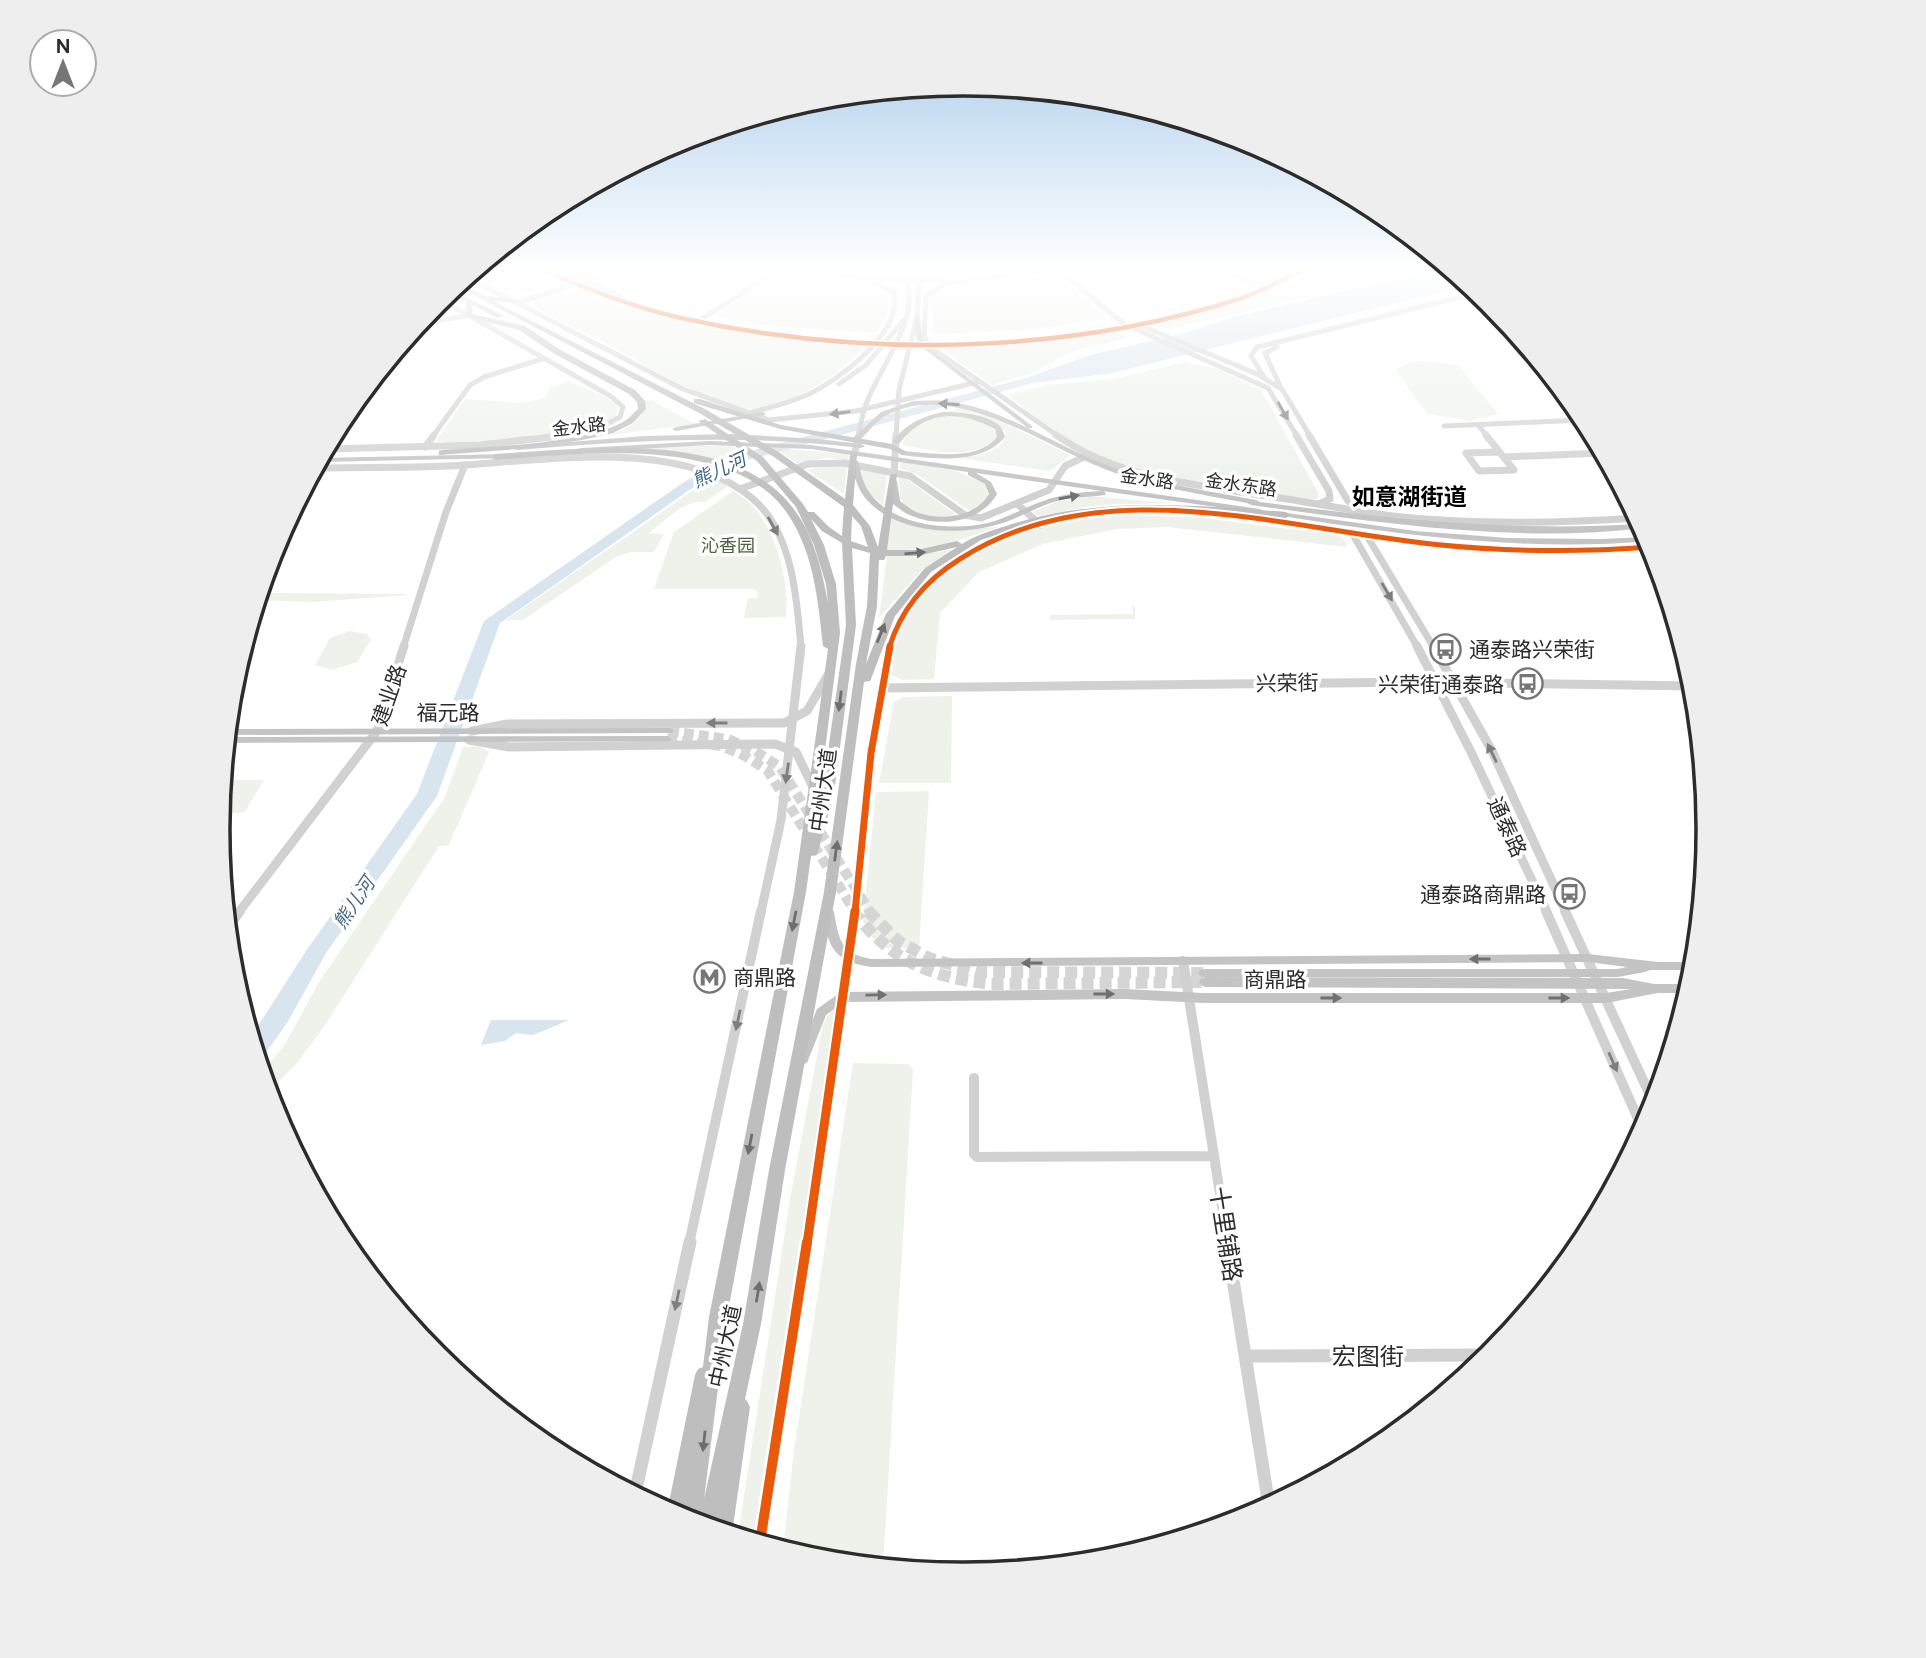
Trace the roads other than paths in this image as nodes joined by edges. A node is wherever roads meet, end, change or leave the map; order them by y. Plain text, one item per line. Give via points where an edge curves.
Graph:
1 (517, 344) edge
2 (546, 344) edge
3 (554, 344) edge
4 (564, 344) edge
5 (571, 344) edge
6 (598, 344) edge
7 (873, 344) edge
8 (882, 344) edge
9 (896, 344) edge
10 (910, 344) edge
11 (923, 344) edge
12 (932, 344) edge
13 (1170, 344) edge
14 (1187, 344) edge
15 (1268, 344) edge
16 (1291, 344) edge
17 (1252, 358) junction
18 (542, 359) junction
19 (1231, 363) junction
20 (1276, 377) junction
21 (1261, 379) junction
22 (981, 383) junction
23 (1282, 389) junction
24 (644, 390) junction
25 (755, 414) junction
26 (1570, 420) edge
27 (1478, 425) junction
28 (1444, 426) dead end
29 (857, 438) junction
30 (837, 440) junction
31 (585, 442) junction
32 (897, 442) junction
33 (1052, 443) junction
34 (425, 447) junction
35 (811, 447) joint
36 (337, 449) edge
37 (903, 452) junction
38 (442, 453) junction
39 (1086, 453) junction
40 (1592, 453) edge
41 (334, 454) edge
42 (1502, 454) junction
43 (854, 455) junction
44 (495, 457) junction
45 (330, 460) edge
46 (679, 460) junction
47 (922, 462) junction
48 (465, 465) junction
49 (325, 468) edge
50 (986, 468) junction
51 (804, 474) joint
52 (894, 475) junction
53 (1107, 486) junction
54 (742, 490) junction
55 (794, 496) junction
56 (1185, 500) junction
57 (1017, 504) junction
58 (1318, 504) junction
59 (1290, 512) junction
60 (1368, 512) junction
61 (1626, 518) edge
62 (1041, 525) junction
63 (1630, 527) edge
64 (1352, 533) junction
65 (1367, 536) junction
66 (979, 538) junction
67 (1636, 540) edge
68 (1639, 548) edge
69 (874, 585) junction
70 (851, 609) joint
71 (830, 670) junction
72 (1436, 681) junction
73 (1454, 681) junction
74 (1682, 686) edge
75 (881, 688) junction
76 (794, 721) junction
77 (237, 732) edge
78 (374, 735) junction
79 (465, 735) junction
80 (668, 735) tunnel mouth
81 (236, 740) edge
82 (791, 748) junction
83 (846, 771) junction
84 (813, 787) junction
85 (800, 892) junction
86 (827, 909) junction
87 (236, 916) edge
88 (1567, 958) junction
89 (1588, 958) junction
90 (849, 959) junction
91 (1183, 961) junction
92 (1658, 966) junction
93 (1683, 966) edge
94 (1204, 978) tunnel mouth
95 (1575, 978) junction
96 (1597, 978) junction
97 (1658, 988) junction
98 (1678, 988) edge
99 (845, 996) junction
100 (1188, 998) junction
101 (1584, 998) junction
102 (1606, 998) junction
103 (974, 1078) dead end
104 (793, 1088) junction
105 (1647, 1090) edge
106 (1637, 1116) edge
107 (1214, 1156) junction
108 (718, 1317) junction
109 (752, 1324) junction
110 (1472, 1355) edge
111 (1246, 1356) junction
112 (637, 1485) edge
113 (1267, 1495) edge
114 (679, 1504) edge
115 (694, 1510) edge
116 (710, 1516) edge
117 (725, 1522) edge
118 (761, 1533) edge

1 - 18 street
2 - 24 highway
3 - 24 highway, 中州大道
4 - 24 highway, 中州大道
5 - 24 highway
6 - 25 street via 683,388
7 - 25 street via 828,385
8 - 25 street via 855,375 805,401
9 - 29 street via 875,382
10 - 32 street via 899,390
11 - 33 main road
12 - 22 street
13 - 21 street
14 - 19 street
15 - 17 street via 1251,352
16 - 20 street via 1265,353
17 - 19 street
17 - 21 street
18 - 34 street via 470,385
18 - 34 street via 612,397 623,407 620,416 601,429 574,435
19 - 21 street
20 - 21 street
20 - 23 street
21 - 23 street
21 -> 58 street via 1329,491 1330,499
22 -> 25 street via 787,421
22 - 39 street
23 - 60 street via 1349,501
24 - 30 highway
24 - 38 highway via 637,418 610,432
24 - 51 highway, 中州大道 via 735,429
24 - 55 highway, 中州大道 via 741,444
25 - 31 main road
26 - 27 street
27 - 28 street
27 - 42 street
33 -> 29 main road via 981,410 938,404 889,411
29 - 43 street
30 - 31 main road, 金水路 via 662,436
30 - 37 highway
31 - 38 main road, 金水路
32 - 37 main road via 910,425 935,416 970,416 998,428 1001,437 995,445 968,454
32 - 52 street
33 - 59 main road via 1122,473
34 - 36 street
35 - 44 main road, 金水路 via 652,444
35 - 47 main road, 金水东路
37 - 50 main road, 金水东路
38 - 41 main road, 金水路
39 - 57 street via 1065,466 1052,488
39 - 58 street via 1160,477
40 - 42 street
42 - 42 street via 1514,470 1479,471 1466,453
43 -> 56 main road via 857,483 867,498 891,514 926,526 982,527 1056,499 1092,494
43 - 70 highway via 846,530
44 - 45 main road, 金水路
44 - 46 highway via 617,452
46 - 48 street via 615,457
46 - 54 street
46 - 71 highway via 734,470 778,496 799,524 824,611
47 - 50 main road, 金水东路
47 - 52 main road via 985,479 994,493 988,506 962,518 918,516 896,502
48 - 49 street
48 - 78 street, 建业路
50 - 53 main road, 金水东路
51 - 69 highway, 中州大道 via 849,506 865,526 875,552
52 - 69 highway
53 - 56 main road, 金水路
53 - 59 main road, 金水东路
54 - 57 street via 834,462 910,476 972,518
54 -> 76 street via 771,522 793,576 802,659
55 -> 66 highway via 827,532 860,549 916,553
55 - 71 highway, 中州大道 via 815,535 831,584 835,633
56 - 59 main road, 金水东路
57 - 62 street
58 - 59 street
58 - 60 street
59 - 63 main road, 金水东路 via 1465,528
59 - 64 main road
59 - 66 highway via 1147,505 1066,513
59 - 67 main road, 金水东路 via 1489,542
60 - 61 street via 1519,523
62 - 64 street via 1105,514 1176,512
62 - 75 street via 982,546 932,580 901,618
64 - 65 street
64 -> 72 street, 通泰路
65 - 68 street via 1502,550
65 - 73 street, 通泰路
83 -> 66 highway via 870,664 889,616 922,575
69 - 83 highway, 中州大道
70 -> 85 highway via 828,793
71 - 76 street via 809,710
71 - 84 highway, 中州大道
72 - 73 street, 兴荣街
72 - 75 street, 兴荣街
72 - 88 street, 通泰路
73 - 74 street, 兴荣街
89 -> 73 street, 通泰路 via 1492,751
75 - 90 street
76 -> 79 street via 507,724
76 - 82 street
77 - 78 main road, 福元路
78 - 79 main road, 福元路
78 - 81 main road, 福元路
78 - 87 street, 建业路
79 - 80 main road, 福元路
79 - 82 street via 509,747 675,748 724,743
82 - 84 street via 807,769
82 -> 112 street via 774,855
86 -> 83 highway, 中州大道
84 - 85 highway, 中州大道
85 -> 108 highway, 中州大道
86 - 90 main road via 832,938
86 - 104 highway, 中州大道
88 - 89 main road, 商鼎路
88 -> 91 main road, 商鼎路
88 - 95 street, 通泰路
89 - 92 main road, 商鼎路
89 - 96 street, 通泰路
91 -> 90 main road, 商鼎路 via 871,963
90 - 99 street
91 - 100 street, 十里铺路
92 - 93 main road, 商鼎路
92 - 96 main road
94 - 95 main road
95 - 96 main road
95 - 101 street, 通泰路
96 - 97 main road
96 - 102 street, 通泰路
97 - 98 main road, 商鼎路
97 - 102 main road, 商鼎路
99 -> 100 main road, 商鼎路 via 1125,994
99 - 104 main road via 821,1012
99 - 118 street
100 -> 101 main road, 商鼎路
100 - 107 street, 十里铺路
101 - 102 main road, 商鼎路
101 -> 106 street, 通泰路
102 - 105 street, 通泰路
103 - 107 street via 977,1157
109 -> 104 highway, 中州大道
107 - 111 street, 十里铺路
108 - 114 highway
108 -> 115 highway, 中州大道
109 - 116 highway, 中州大道
109 - 117 highway
110 - 111 street, 宏图街
111 - 113 street, 十里铺路

